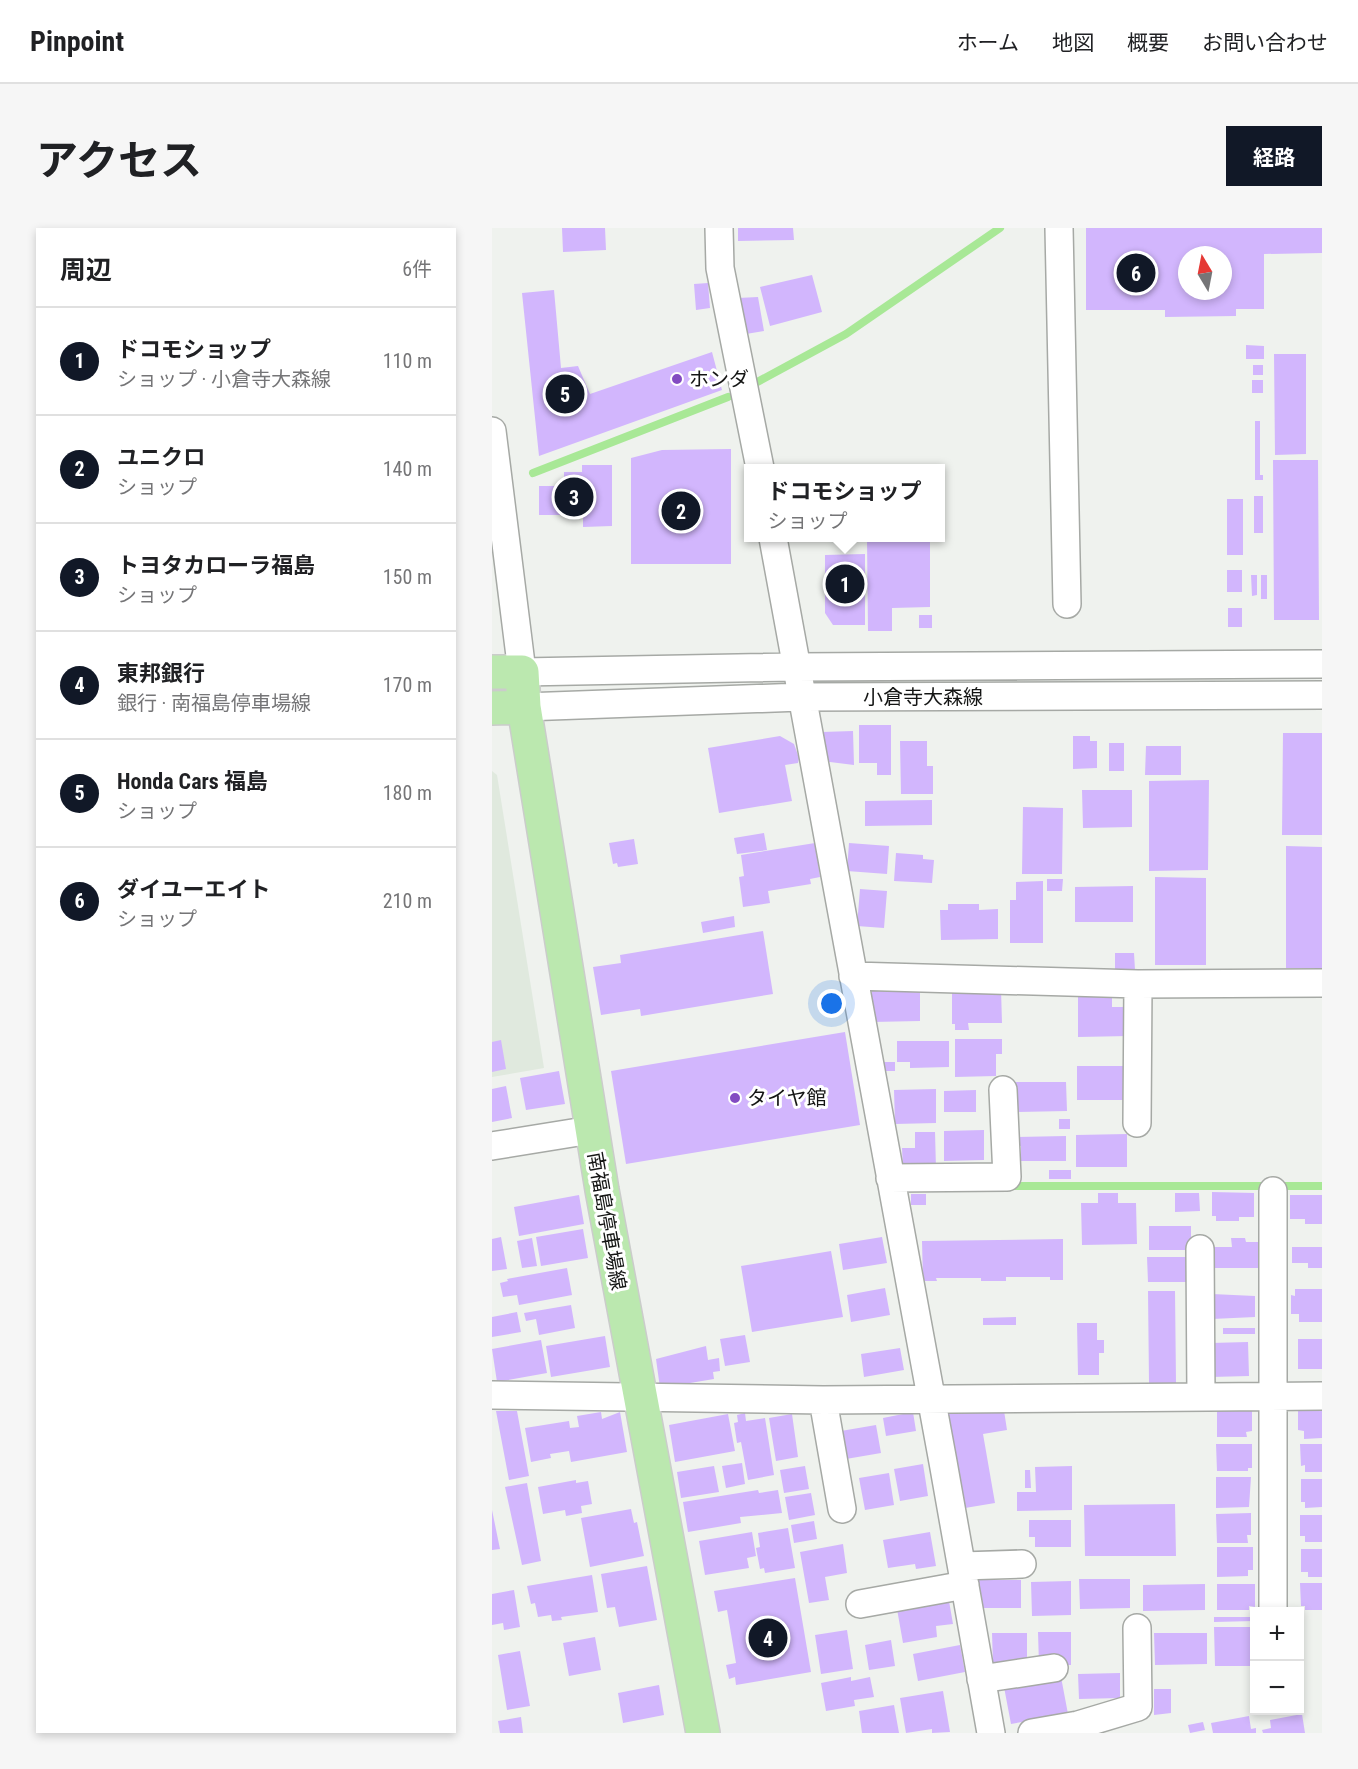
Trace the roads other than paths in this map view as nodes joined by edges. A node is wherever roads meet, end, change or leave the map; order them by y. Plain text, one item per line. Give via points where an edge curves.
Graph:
1 (719, 228) edge
2 (1059, 228) edge
3 (492, 431) edge
4 (759, 464) edge
5 (774, 542) edge
6 (1067, 604) dead end
7 (1322, 664) edge
8 (796, 667) junction
9 (507, 672) edge
10 (1322, 695) edge
11 (801, 697) junction
12 (508, 707) edge
13 (853, 976) junction
14 (1322, 983) edge
15 (1138, 984) junction
16 (1002, 1090) dead end
17 (1137, 1124) dead end
18 (591, 1130) junction
19 (492, 1146) edge
20 (890, 1178) junction
21 (1273, 1191) dead end
22 (1200, 1249) dead end
23 (492, 1395) edge
24 (1201, 1396) junction
25 (1273, 1396) junction
26 (1322, 1396) edge
27 (930, 1399) junction
28 (640, 1400) junction
29 (823, 1400) junction
30 (842, 1509) dead end
31 (1022, 1564) dead end
32 (963, 1576) junction
33 (860, 1604) dead end
34 (1273, 1607) edge
35 (1137, 1628) dead end
36 (1054, 1668) dead end
37 (981, 1679) junction
38 (703, 1733) edge
39 (991, 1733) edge
40 (1032, 1733) edge

1 - 4 street via 720,268
2 - 6 street
3 - 9 street
5 - 8 street
7 - 8 street
8 - 9 street
8 - 11 street
9 - 12 main road, 南福島停車場線
10 - 11 street, 小倉寺大森線
11 - 12 street, 小倉寺大森線
11 - 13 street
12 - 18 main road, 南福島停車場線
13 - 15 street
13 - 20 street
14 - 15 street
15 - 17 street
16 - 20 street via 1007,1177
18 - 19 street
18 - 28 main road, 南福島停車場線
20 - 27 street
21 - 25 street
22 - 24 street
23 - 28 street
24 - 25 street
24 - 27 street
25 - 26 street
25 - 34 street
27 - 29 street
27 - 32 street
28 - 29 street
28 - 38 main road, 南福島停車場線
29 - 30 street
31 - 32 street
32 - 33 street
32 - 37 street
35 - 40 street via 1138,1707 1078,1725
36 - 37 street
37 - 39 street

